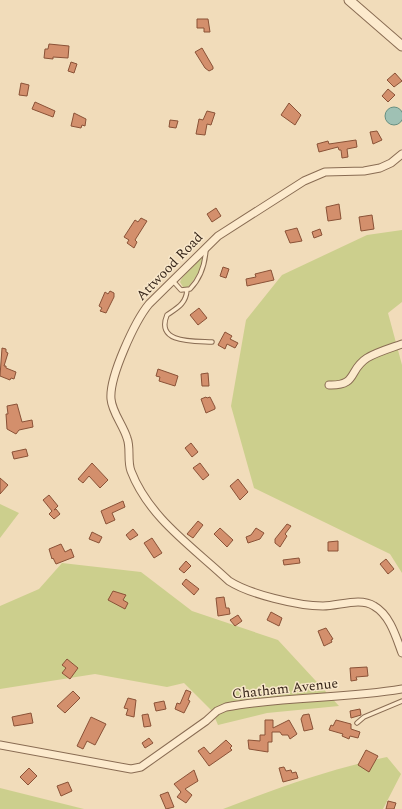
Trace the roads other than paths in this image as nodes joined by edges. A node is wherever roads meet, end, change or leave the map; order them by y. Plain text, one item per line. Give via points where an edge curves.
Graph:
1 (349, 0) edge
2 (402, 46) edge
3 (402, 154) edge
4 (207, 246) junction
5 (173, 281) junction
6 (188, 290) junction
7 (212, 342) dead end
8 (402, 344) edge
9 (329, 385) dead end
10 (402, 653) edge
11 (402, 689) edge
12 (402, 701) edge
13 (357, 723) dead end
14 (0, 745) edge

1 - 2 street
3 - 4 street, Attwood Road via 380,168 325,172 310,178 227,230
4 - 5 street, Attwood Road
4 - 6 lane via 202,270 195,284
5 - 6 lane via 181,290
5 - 10 street, Attwood Road via 149,304 138,320 111,391 111,400 128,442 130,468 138,488 180,539 238,587 289,601 321,606 358,602 374,606 389,622
6 - 7 lane via 182,304 167,315 165,326 168,334 182,340
8 - 9 street via 367,358 357,367 351,379 341,385
11 - 14 street, Chatham Avenue via 300,697 226,707 141,767 131,769
12 - 13 lane via 364,717

